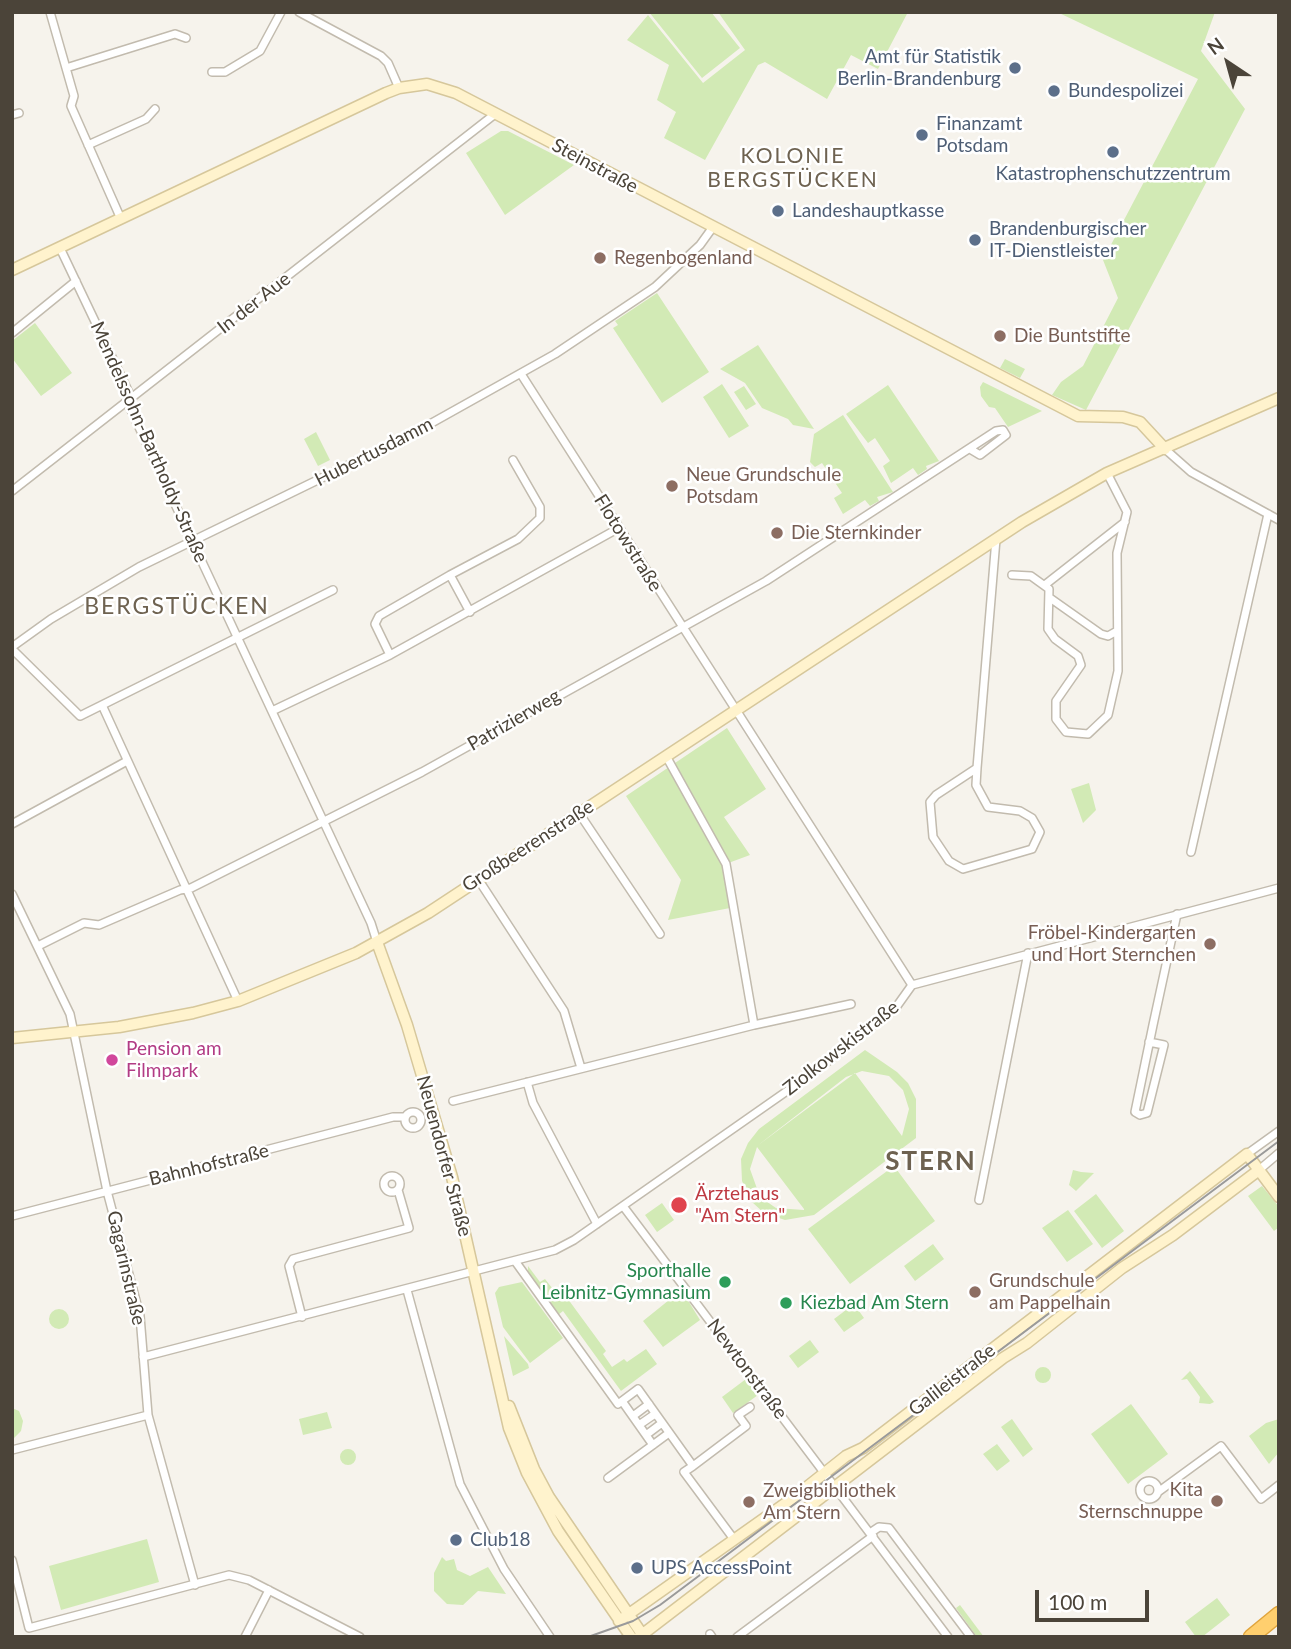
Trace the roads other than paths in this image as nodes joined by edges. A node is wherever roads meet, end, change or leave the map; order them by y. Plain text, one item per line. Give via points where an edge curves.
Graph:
1 (50, 12) edge
2 (281, 12) edge
3 (299, 12) edge
4 (186, 38) dead end
5 (65, 68) junction
6 (212, 72) dead end
7 (399, 88) junction
8 (155, 109) dead end
9 (495, 114) junction
10 (88, 145) junction
11 (121, 219) junction
12 (713, 227) junction
13 (60, 248) junction
14 (12, 270) edge
15 (76, 281) junction
16 (12, 333) edge
17 (521, 374) junction
18 (1279, 398) edge
19 (130, 401) junction
20 (970, 449) junction
21 (1165, 449) junction
22 (513, 460) dead end
23 (1107, 473) junction
24 (12, 492) edge
25 (1268, 514) junction
26 (1279, 520) edge
27 (1125, 522) junction
28 (619, 528) junction
29 (996, 539) junction
30 (191, 540) junction
31 (1012, 575) dead end
32 (450, 576) junction
33 (1046, 584) junction
34 (333, 590) dead end
35 (1051, 597) junction
36 (470, 612) junction
37 (682, 627) junction
38 (1117, 632) junction
39 (237, 636) junction
40 (12, 648) edge
41 (390, 655) junction
42 (102, 705) junction
43 (272, 710) junction
44 (736, 711) junction
45 (666, 756) junction
46 (127, 761) junction
47 (977, 768) junction
48 (579, 813) junction
49 (323, 822) junction
50 (12, 824) edge
51 (1191, 852) dead end
52 (478, 879) junction
53 (1279, 888) edge
54 (186, 889) junction
55 (12, 894) edge
56 (1177, 914) junction
57 (660, 934) dead end
58 (377, 942) junction
59 (38, 946) junction
60 (1028, 953) junction
61 (912, 985) junction
62 (238, 1001) junction
63 (851, 1004) dead end
64 (754, 1024) junction
65 (74, 1032) junction
66 (12, 1038) edge
67 (1149, 1042) junction
68 (581, 1068) junction
69 (527, 1082) junction
70 (453, 1101) dead end
71 (405, 1117) dead end
72 (1279, 1131) edge
73 (1279, 1153) edge
74 (1247, 1154) junction
75 (1259, 1170) junction
76 (398, 1190) dead end
77 (107, 1191) junction
78 (1279, 1197) edge
79 (979, 1200) dead end
80 (623, 1206) junction
81 (12, 1216) edge
82 (597, 1224) junction
83 (515, 1261) junction
84 (475, 1272) junction
85 (407, 1290) junction
86 (302, 1317) junction
87 (143, 1357) junction
88 (622, 1401) junction
89 (649, 1404) junction
90 (750, 1407) dead end
91 (655, 1413) junction
92 (148, 1415) junction
93 (633, 1416) junction
94 (662, 1423) junction
95 (639, 1425) junction
96 (669, 1433) junction
97 (646, 1435) junction
98 (653, 1445) junction
99 (12, 1450) edge
100 (692, 1466) junction
101 (824, 1472) junction
102 (608, 1478) dead end
103 (1279, 1485) edge
104 (836, 1487) junction
105 (1158, 1492) dead end
106 (872, 1535) junction
107 (733, 1538) junction
108 (12, 1560) edge
109 (195, 1584) junction
110 (269, 1590) junction
111 (1279, 1614) edge
112 (624, 1617) junction
113 (639, 1636) edge
114 (245, 1637) edge
115 (360, 1637) edge
116 (550, 1637) edge
117 (737, 1637) edge
118 (948, 1637) edge
119 (971, 1637) edge
120 (1251, 1637) edge

1 - 5 street
2 - 6 street via 260,51 225,72
3 - 7 street via 381,56
4 - 5 street via 175,34
5 - 10 street via 74,96 71,106
7 - 9 street, Steinstraße via 438,86
7 - 11 street, Steinstraße
8 - 10 street via 146,119
9 - 12 street, Steinstraße
9 - 19 street, In der Aue
10 - 11 street
11 - 13 street, Steinstraße
12 - 17 street, Hubertusdamm via 655,287
12 - 21 street, Steinstraße via 1078,416 1140,422
13 - 14 street, Steinstraße
13 - 15 street, Mendelssohn-Bartholdy-Straße
15 - 16 street
15 - 19 street, Mendelssohn-Bartholdy-Straße
17 - 28 street, Flotowstraße
17 - 30 street, Hubertusdamm via 412,434
18 - 21 street, Großbeerenstraße
19 - 24 street, In der Aue
19 - 30 street, Mendelssohn-Bartholdy-Straße
20 - 20 street, Patrizierweg via 996,431 1003,430 1006,435 980,455
20 - 37 street, Patrizierweg via 766,581
21 - 23 street, Großbeerenstraße
21 - 25 street via 1191,472
22 - 32 street via 540,507 540,518 518,538
23 - 27 street via 1128,512
23 - 29 street, Großbeerenstraße
25 - 26 street
25 - 51 street
27 - 33 street
27 - 38 street via 1117,553
28 - 36 street
28 - 37 street, Flotowstraße
29 - 44 street, Großbeerenstraße
29 - 47 street
30 - 39 street, Mendelssohn-Bartholdy-Straße
30 - 40 street, Hubertusdamm via 91,594
31 - 33 street via 1031,576
32 - 36 street
32 - 41 street via 379,617 375,624
33 - 35 street
34 - 39 street
35 - 38 street via 1101,634
35 - 38 street via 1048,629 1081,662 1056,701 1056,719 1066,732 1088,734 1108,715 1118,671
36 - 41 street
37 - 44 street, Flotowstraße
37 - 49 street, Patrizierweg
39 - 42 street
39 - 43 street, Mendelssohn-Bartholdy-Straße
40 - 42 street via 80,716
41 - 43 street
42 - 46 street
43 - 49 street, Mendelssohn-Bartholdy-Straße
44 - 45 street, Großbeerenstraße
44 - 61 street, Flotowstraße
45 - 48 street, Großbeerenstraße
45 - 64 street via 726,864
46 - 50 street
46 - 54 street
47 - 47 street via 930,802 933,837 949,862 963,869 1032,849 1040,832 1032,818 1020,811 988,807 976,785
48 - 52 street, Großbeerenstraße
48 - 57 street
49 - 54 street, Patrizierweg
49 - 58 street, Mendelssohn-Bartholdy-Straße
52 - 58 street, Großbeerenstraße
52 - 68 street via 564,1012
53 - 56 street, Ziolkowskistraße
54 - 59 street, Patrizierweg via 99,925 84,923
54 - 62 street
55 - 59 street, Gagarinstraße
56 - 60 street, Ziolkowskistraße
56 - 67 street
58 - 62 street, Großbeerenstraße
58 - 84 street, Neuendorfer Straße via 433,1107
59 - 65 street, Gagarinstraße
60 - 61 street, Ziolkowskistraße
60 - 79 street
61 - 80 street, Ziolkowskistraße via 903,1000 856,1040
62 - 65 street, Großbeerenstraße via 163,1020
63 - 64 street
64 - 68 street
65 - 66 street, Großbeerenstraße
65 - 77 street, Gagarinstraße
67 - 67 street via 1135,1112 1140,1115 1147,1113 1164,1045
68 - 69 street
69 - 70 street
69 - 82 street via 533,1103
71 - 77 street, Bahnhofstraße
72 - 74 street, Galileistraße
73 - 75 street, Galileistraße
74 - 75 street
74 - 101 street, Galileistraße via 885,1431
75 - 78 street
75 - 104 street, Galileistraße via 1003,1357
76 - 86 street via 409,1228 293,1259 289,1266
77 - 81 street, Bahnhofstraße
77 - 87 street, Gagarinstraße via 140,1316
80 - 82 street, Ziolkowskistraße
80 - 101 street, Newtonstraße
82 - 83 street, Ziolkowskistraße via 555,1250
83 - 84 street, Ziolkowskistraße
83 - 88 street via 618,1404
84 - 85 street, Ziolkowskistraße
84 - 112 street, Neuendorfer Straße via 509,1428 540,1501
85 - 86 street, Ziolkowskistraße
85 - 116 street via 460,1483 504,1569
86 - 87 street, Ziolkowskistraße
87 - 92 street, Gagarinstraße
88 - 89 street via 638,1390
88 - 93 street
89 - 91 street
89 - 93 street
90 - 100 street via 738,1415 746,1426
91 - 94 street
91 - 95 street
92 - 99 street
92 - 109 street, Gagarinstraße
93 - 95 street
94 - 96 street
94 - 97 street
95 - 97 street
96 - 98 street
96 - 100 street
97 - 98 street
98 - 102 street
100 - 107 street via 684,1472
101 - 104 street, Newtonstraße
101 - 107 street, Galileistraße
103 - 105 street via 1261,1499 1221,1446
104 - 106 street, Newtonstraße
104 - 113 street, Galileistraße
106 - 117 street
106 - 118 street, Newtonstraße
106 - 119 street via 879,1527 890,1528
107 - 112 street, Galileistraße
108 - 109 street via 29,1629
109 - 110 street via 229,1576
110 - 114 street
110 - 115 street
111 - 120 highway
112 - 113 street, Neuendorfer Straße

